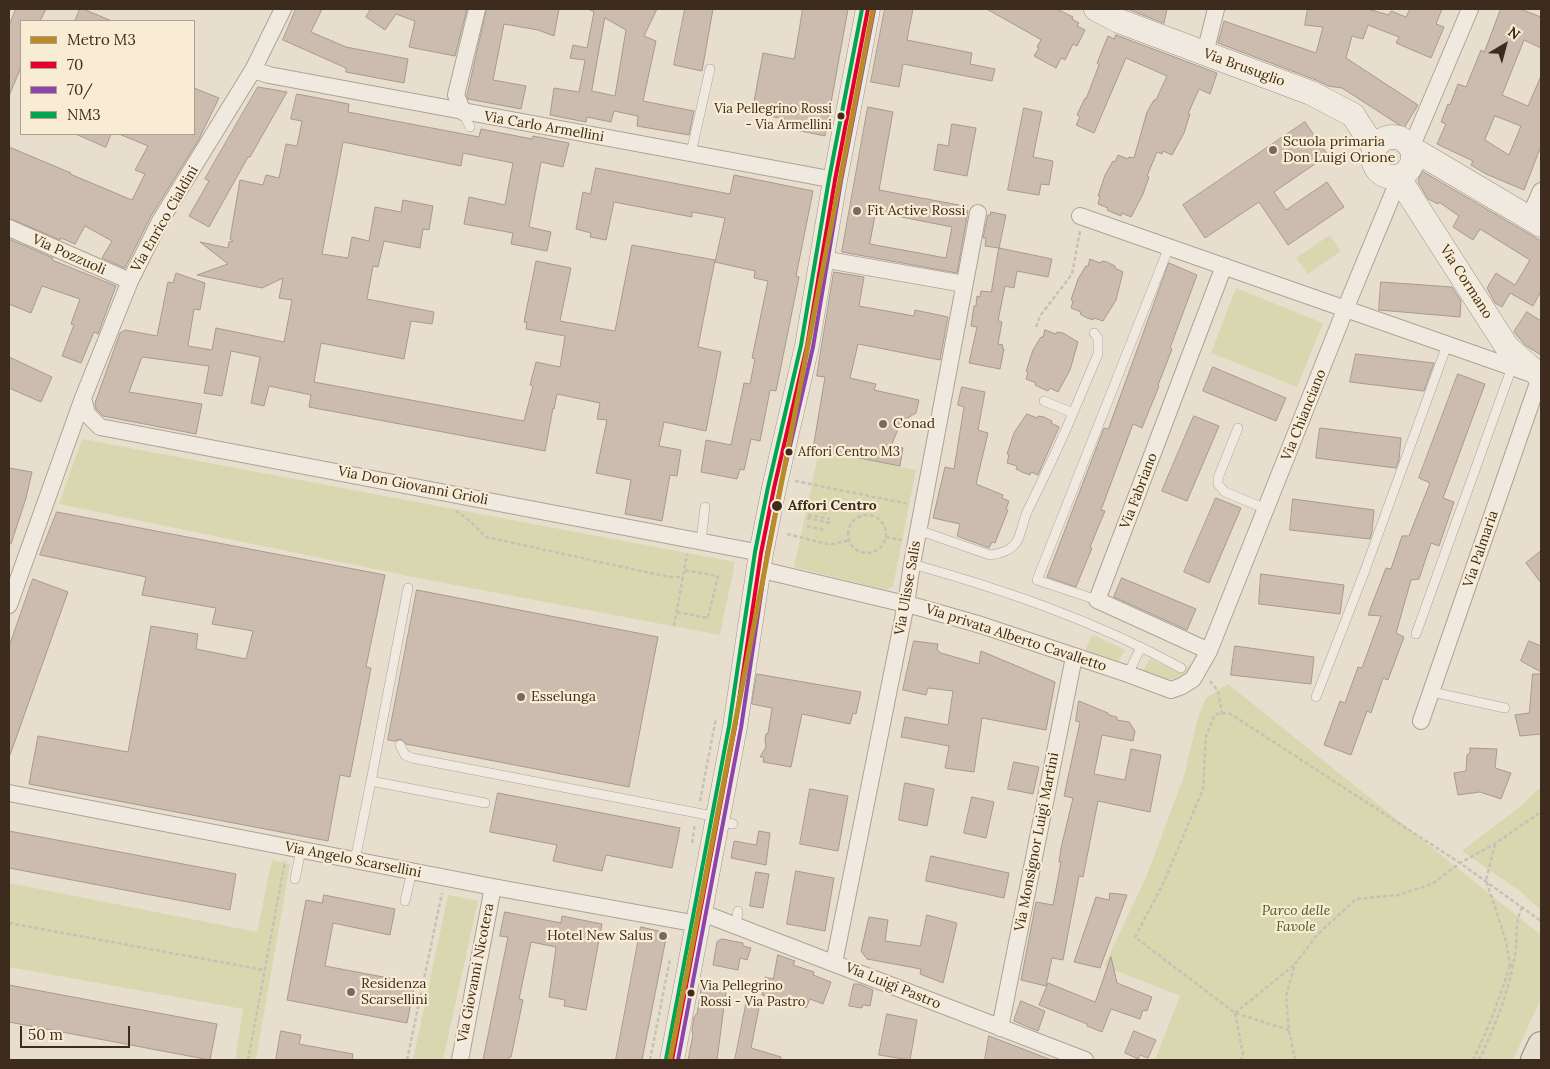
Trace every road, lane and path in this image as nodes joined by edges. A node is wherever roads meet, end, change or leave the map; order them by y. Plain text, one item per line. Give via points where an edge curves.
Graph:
1 (283, 9) edge
2 (477, 9) edge
3 (868, 9) edge
4 (1096, 9) edge
5 (1216, 9) edge
6 (1470, 9) edge
7 (1204, 53) junction
8 (710, 69) dead end
9 (254, 70) junction
10 (467, 120) junction
11 (1411, 148) junction
12 (1375, 149) junction
13 (691, 153) junction
14 (1399, 178) junction
15 (835, 180) junction
16 (1541, 191) edge
17 (978, 213) dead end
18 (1083, 217) joint
19 (1535, 222) edge
20 (9, 228) edge
21 (1169, 247) junction
22 (822, 259) junction
23 (1224, 266) junction
24 (130, 281) junction
25 (964, 284) junction
26 (1346, 309) junction
27 (1036, 326) dead end
28 (1094, 333) dead end
29 (1447, 345) junction
30 (1512, 367) junction
31 (1541, 377) edge
32 (83, 398) junction
33 (1044, 401) dead end
34 (1073, 413) junction
35 (100, 427) junction
36 (1238, 428) dead end
37 (68, 440) junction
38 (794, 481) dead end
39 (913, 504) dead end
40 (450, 506) dead end
41 (705, 507) dead end
42 (810, 509) dead end
43 (1266, 509) junction
44 (829, 514) dead end
45 (807, 516) dead end
46 (830, 521) dead end
47 (807, 526) dead end
48 (825, 530) dead end
49 (787, 534) dead end
50 (912, 536) junction
51 (886, 537) junction
52 (850, 540) junction
53 (695, 545) junction
54 (759, 561) junction
55 (912, 564) junction
56 (684, 570) junction
57 (683, 578) junction
58 (408, 588) dead end
59 (1097, 600) junction
60 (906, 604) junction
61 (9, 605) edge
62 (676, 612) junction
63 (674, 626) dead end
64 (1416, 634) dead end
65 (1141, 647) junction
66 (1210, 651) junction
67 (1074, 657) junction
68 (1181, 668) dead end
69 (1128, 674) junction
70 (1210, 682) dead end
71 (1432, 692) junction
72 (1316, 697) dead end
73 (1505, 708) dead end
74 (1222, 714) junction
75 (1421, 722) dead end
76 (400, 745) dead end
77 (371, 781) junction
78 (9, 793) edge
79 (485, 803) dead end
80 (1541, 812) edge
81 (723, 821) junction
82 (1496, 843) junction
83 (294, 848) junction
84 (355, 860) junction
85 (1460, 863) junction
86 (412, 871) junction
87 (445, 878) junction
88 (295, 879) dead end
89 (1486, 880) junction
90 (493, 887) junction
91 (405, 902) dead end
92 (1523, 906) junction
93 (699, 918) junction
94 (1541, 921) edge
95 (9, 923) edge
96 (670, 959) dead end
97 (834, 962) junction
98 (1295, 964) junction
99 (1511, 966) junction
100 (264, 970) junction
101 (1235, 1013) junction
102 (1000, 1028) junction
103 (1289, 1030) junction
104 (1541, 1045) edge
105 (248, 1060) edge
106 (407, 1060) edge
107 (460, 1060) edge
108 (650, 1060) edge
109 (672, 1060) edge
110 (1085, 1060) edge
111 (1241, 1060) edge
112 (1295, 1060) edge
113 (1473, 1060) edge
114 (1479, 1060) edge
115 (1534, 1060) edge

1 - 9 street, Via Enrico Cialdini
2 - 10 street via 456,95
3 - 15 main road
4 - 7 main road, Via Brusuglio
5 - 7 street
6 - 11 street
7 - 12 main road, Via Brusuglio via 1311,93 1354,116
8 - 13 lane
9 - 10 street, Via Carlo Armellini
9 - 24 street, Via Enrico Cialdini via 160,221
10 - 13 street, Via Carlo Armellini
11 - 12 main road via 1392,137 1383,140
11 - 14 main road via 1411,165
11 - 19 main road
12 - 14 main road, Via Brusuglio via 1373,161 1378,170 1386,176
13 - 15 street, Via Carlo Armellini
14 - 26 street, Via Chianciano
14 - 31 main road, Via Cormano via 1507,347
15 - 22 main road
16 - 19 street
17 - 25 street, Via Ulisse Salis
18 - 21 street
18 - 27 path via 1072,274
20 - 24 street, Via Pozzuoli
21 - 23 street
21 - 59 lane via 1037,580
22 - 25 street
22 - 54 main road via 805,355
23 - 26 street
23 - 59 street, Via Fabriano
24 - 32 street, Via Enrico Cialdini
25 - 50 street, Via Ulisse Salis
26 - 29 street
26 - 43 street, Via Chianciano
28 - 34 lane via 1098,338 1098,354
29 - 30 street
29 - 72 lane
30 - 31 street
30 - 64 lane
31 - 71 street, Via Palmaria
32 - 35 street via 87,414
32 - 37 street, Via Enrico Cialdini
33 - 34 lane
34 - 50 lane via 1026,514 1017,542 1011,547 990,555
35 - 37 street via 79,430
35 - 53 street, Via Don Giovanni Grioli
36 - 43 lane via 1218,484 1225,492
37 - 61 street, Via Enrico Cialdini
38 - 39 path
40 - 57 path via 486,537
41 - 53 lane
42 - 44 path
43 - 66 street, Via Chianciano
45 - 46 path
47 - 48 path
49 - 52 path via 827,544
50 - 51 path
50 - 55 street, Via Ulisse Salis
51 - 52 path via 882,546 867,553 859,551
51 - 52 path via 880,520 866,516 855,520 850,528
53 - 54 street, Via Don Giovanni Grioli
53 - 56 path
54 - 60 street, Via privata Alberto Cavalletto
54 - 81 main road
55 - 60 street, Via Ulisse Salis
55 - 65 lane via 1042,605
56 - 57 path
56 - 62 path via 718,576 708,618
57 - 62 path
58 - 77 lane
59 - 66 street
60 - 67 street, Via privata Alberto Cavalletto via 981,625
60 - 97 street, Via Ulisse Salis
62 - 63 path
65 - 68 lane
65 - 69 lane
66 - 69 street, Via privata Alberto Cavalletto via 1193,679 1171,690
67 - 69 street, Via privata Alberto Cavalletto
67 - 102 street, Via Monsignor Luigi Martini
70 - 74 path via 1218,690
71 - 73 lane
71 - 75 street, Via Palmaria
74 - 85 path via 1229,713
74 - 101 path via 1215,714 1206,736 1203,789 1163,884 1135,938
76 - 81 lane via 405,755 412,758
77 - 79 lane
77 - 84 lane
78 - 83 street, Via Angelo Scarsellini
80 - 82 path
81 - 93 main road via 718,864
82 - 85 path
82 - 89 path
83 - 84 street, Via Angelo Scarsellini
83 - 88 lane
83 - 100 path
84 - 86 street, Via Angelo Scarsellini
85 - 89 path
85 - 98 path via 1432,884 1398,895 1356,899 1317,935
86 - 87 street, Via Angelo Scarsellini
86 - 91 lane
87 - 90 street, Via Angelo Scarsellini
87 - 106 path
89 - 92 path
89 - 99 path
90 - 93 street, Via Angelo Scarsellini
90 - 107 street, Via Giovanni Nicotera
92 - 94 path
92 - 99 path via 1518,915
93 - 97 street, Via Luigi Pastro via 737,918
93 - 109 main road
95 - 100 path
96 - 108 path
97 - 102 street, Via Luigi Pastro
98 - 101 path
98 - 103 path via 1286,996
99 - 113 path
99 - 114 path via 1506,996
100 - 105 path
101 - 103 path
101 - 111 path via 1243,1054
102 - 110 street, Via Luigi Pastro
103 - 112 path
104 - 115 main road

